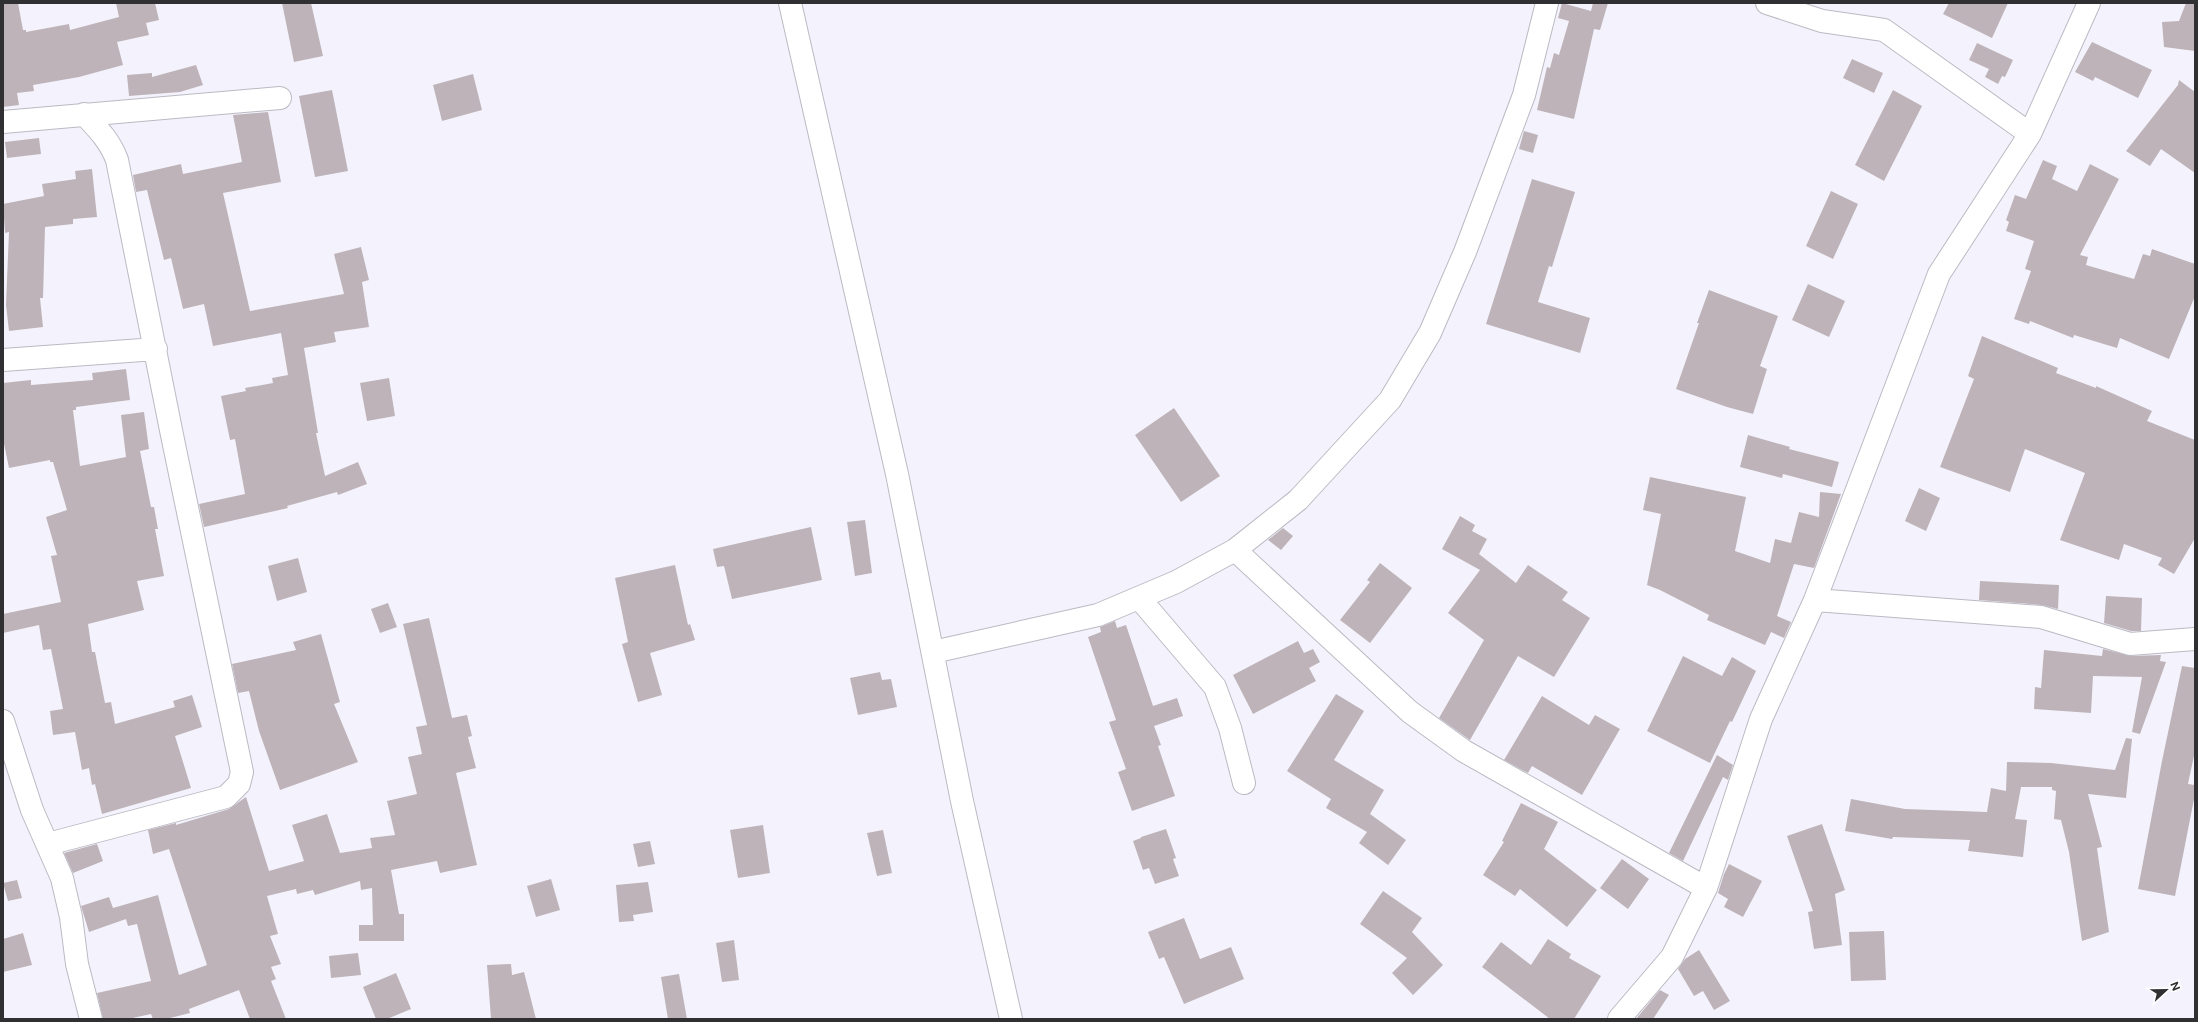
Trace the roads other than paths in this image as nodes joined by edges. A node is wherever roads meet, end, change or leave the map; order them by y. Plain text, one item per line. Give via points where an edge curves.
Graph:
1 (790, 3) edge
2 (1547, 3) edge
3 (1767, 3) edge
4 (2089, 3) edge
5 (280, 98) dead end
6 (84, 114) junction
7 (3, 122) edge
8 (2030, 134) junction
9 (156, 349) junction
10 (3, 360) edge
11 (1235, 550) junction
12 (1139, 598) junction
13 (1815, 600) junction
14 (2195, 639) edge
15 (933, 652) junction
16 (3, 721) edge
17 (1244, 783) dead end
18 (48, 844) junction
19 (1706, 888) junction
20 (91, 1019) edge
21 (1011, 1019) edge
22 (1619, 1019) edge

1 - 15 street via 898,474
2 - 11 street via 1524,95 1466,252 1430,333 1390,400 1298,500
3 - 8 street via 1822,21 1884,30
4 - 8 street
5 - 6 street
6 - 7 street
6 - 9 street via 113,148 117,160
8 - 13 street via 1939,274
9 - 10 street
9 - 18 street via 238,748 242,772 240,784 226,797
11 - 12 street via 1176,582
11 - 19 street via 1410,712 1458,747
12 - 15 street via 1098,615
12 - 17 street via 1215,686 1230,728
13 - 14 street via 2041,617 2130,644
13 - 19 street via 1761,719
15 - 21 street via 962,801
16 - 18 street via 32,810
18 - 20 street via 62,878 71,917 77,964
19 - 22 street via 1672,957

